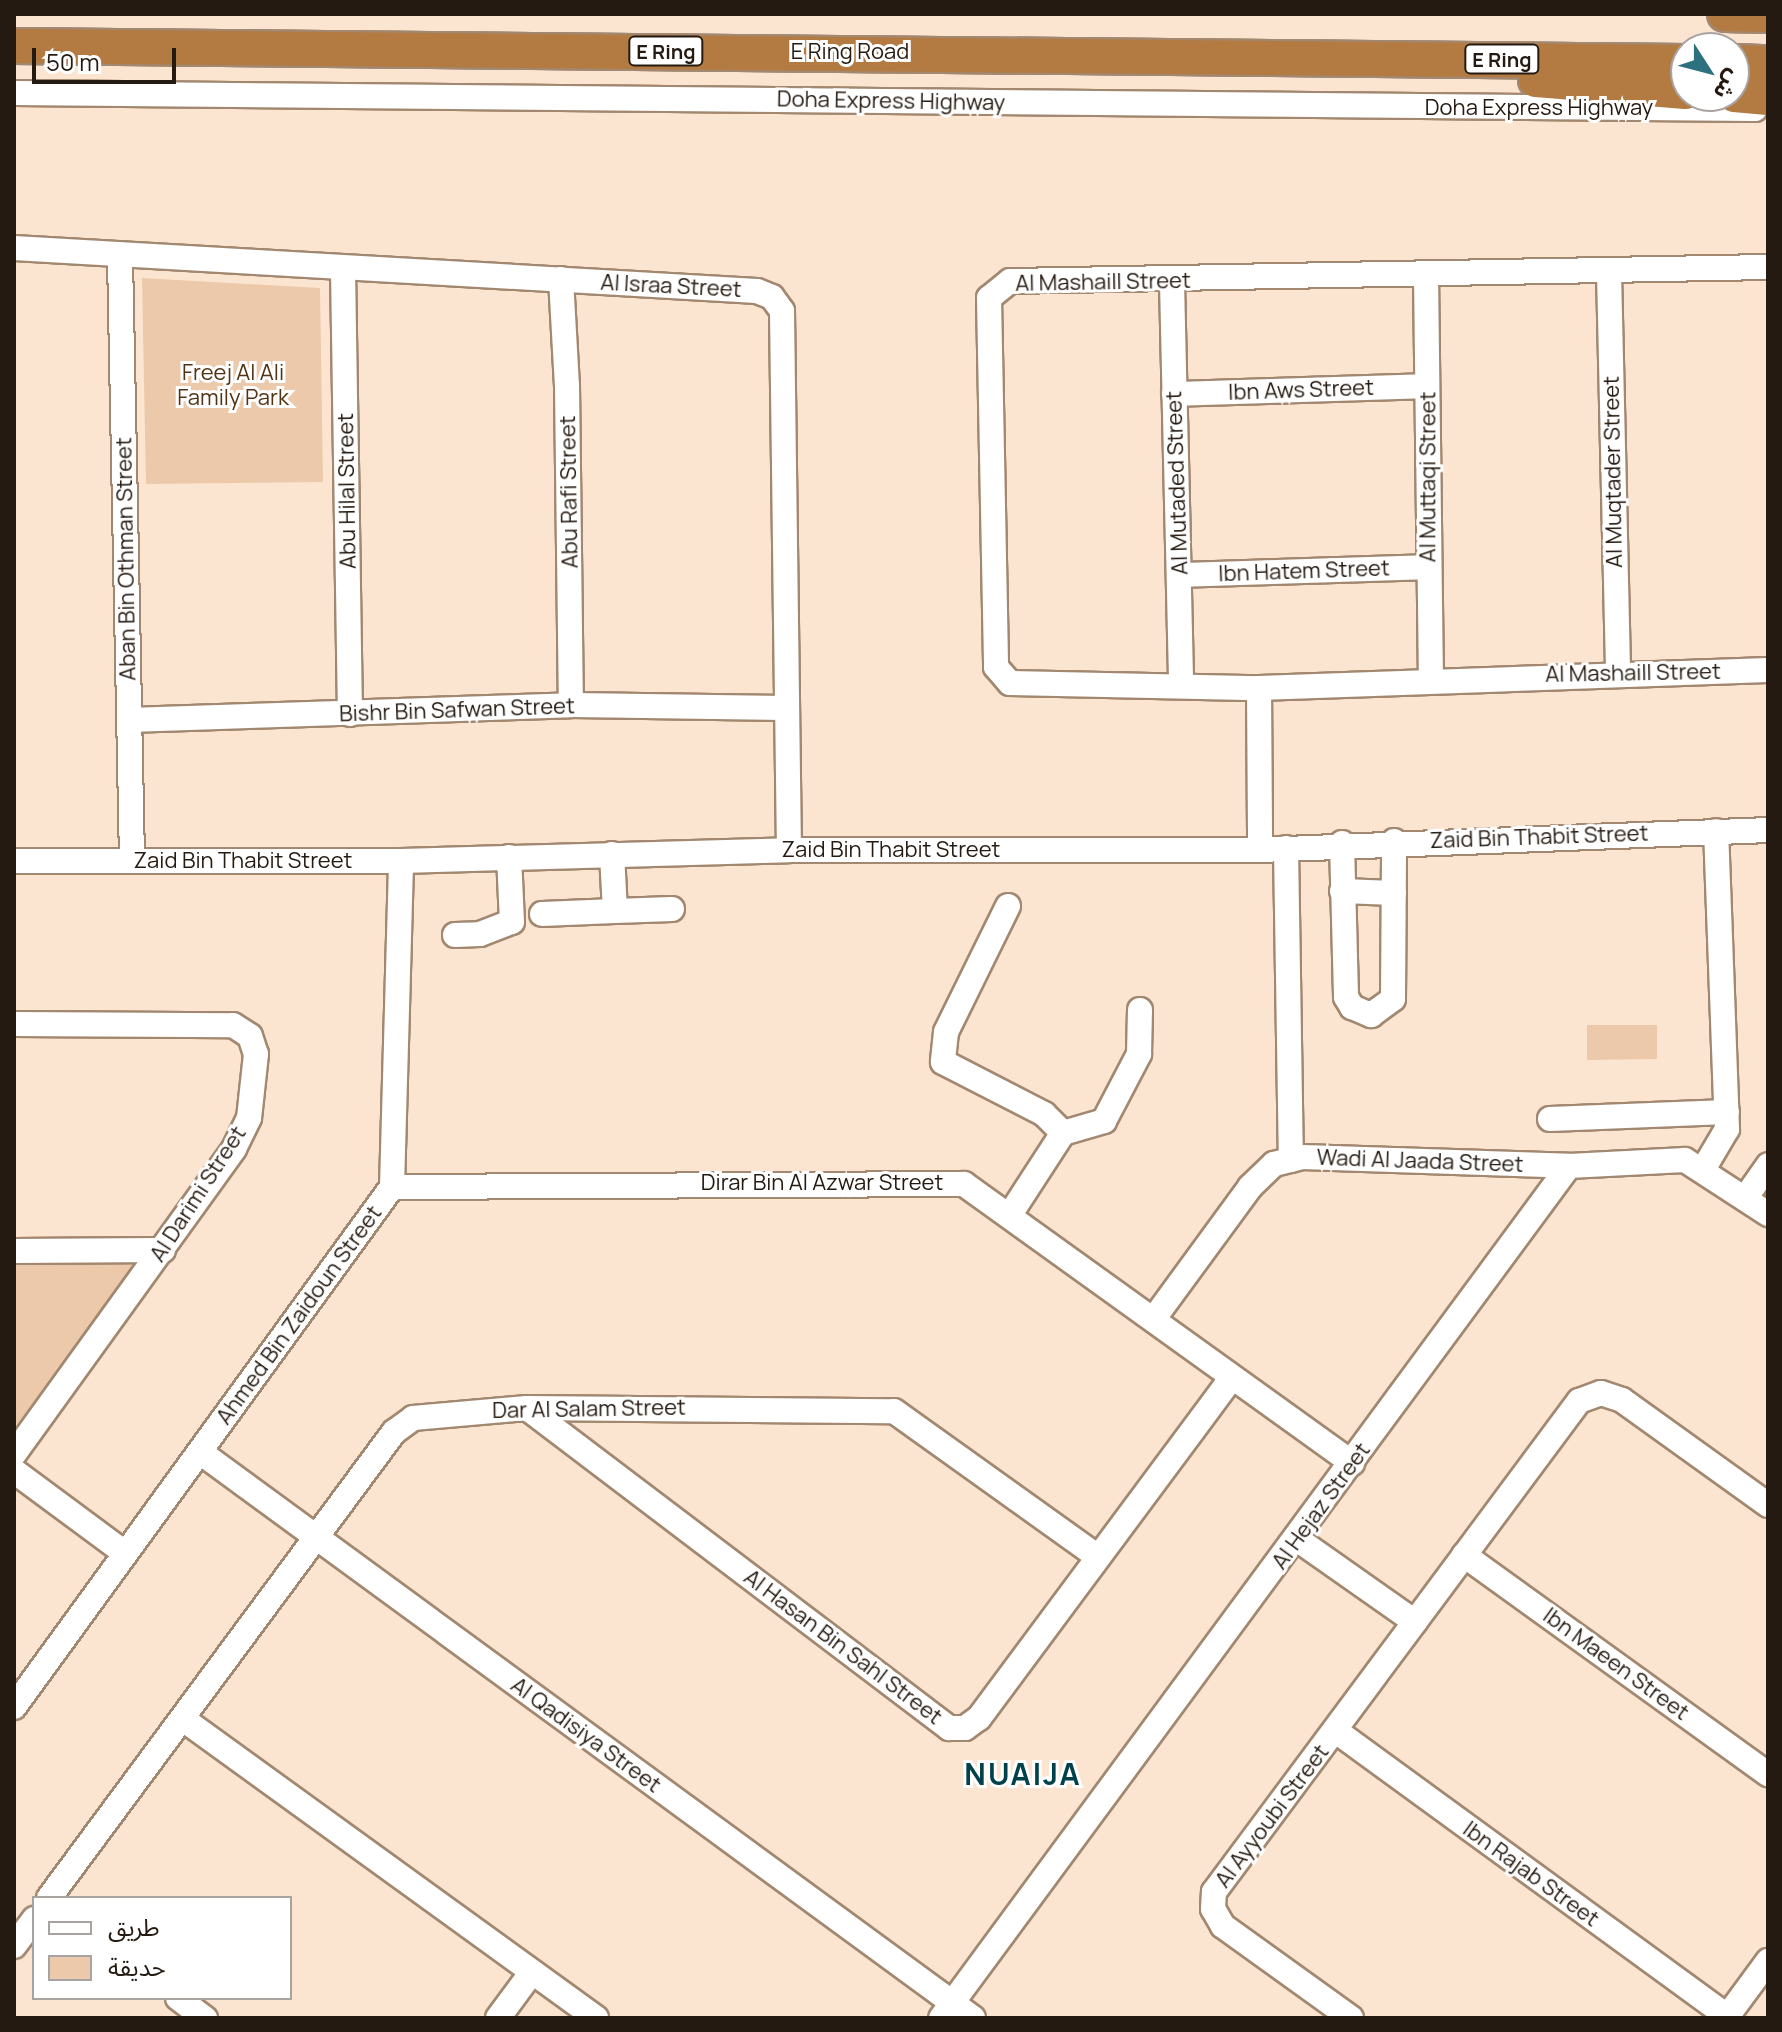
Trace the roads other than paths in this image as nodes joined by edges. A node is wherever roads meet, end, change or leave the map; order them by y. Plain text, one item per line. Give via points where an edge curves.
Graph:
1 (1725, 14) edge
2 (1768, 15) edge
3 (14, 46) edge
4 (1317, 56) junction
5 (1670, 62) edge
6 (1670, 90) edge
7 (14, 93) edge
8 (1768, 109) edge
9 (14, 248) edge
10 (120, 257) junction
11 (1768, 267) edge
12 (343, 269) junction
13 (1609, 272) junction
14 (1426, 275) junction
15 (561, 279) junction
16 (1172, 282) junction
17 (1427, 386) junction
18 (1174, 394) junction
19 (1428, 567) junction
20 (1180, 575) junction
21 (1768, 670) edge
22 (1618, 672) junction
23 (1431, 679) junction
24 (1181, 685) junction
25 (1259, 688) junction
26 (571, 705) junction
27 (785, 708) junction
28 (350, 714) junction
29 (129, 720) junction
30 (1768, 830) edge
31 (1716, 831) junction
32 (1394, 841) junction
33 (1342, 843) junction
34 (1286, 848) junction
35 (789, 850) junction
36 (1260, 850) junction
37 (612, 854) junction
38 (509, 857) junction
39 (14, 861) edge
40 (132, 861) junction
41 (401, 861) junction
42 (1342, 891) junction
43 (1394, 893) junction
44 (1008, 906) dead end
45 (672, 909) dead end
46 (615, 911) junction
47 (542, 914) dead end
48 (455, 935) dead end
49 (1140, 1010) dead end
50 (14, 1024) edge
51 (1727, 1112) junction
52 (1550, 1119) dead end
53 (1063, 1133) junction
54 (1291, 1160) junction
55 (1768, 1165) edge
56 (1569, 1166) junction
57 (1704, 1168) junction
58 (392, 1187) junction
59 (1746, 1197) junction
60 (1011, 1213) junction
61 (1768, 1214) edge
62 (163, 1250) junction
63 (14, 1251) edge
64 (1155, 1317) junction
65 (1231, 1379) junction
66 (527, 1408) junction
67 (200, 1452) junction
68 (14, 1454) edge
69 (1352, 1463) junction
70 (14, 1471) edge
71 (1768, 1505) edge
72 (316, 1538) junction
73 (1297, 1539) junction
74 (125, 1553) junction
75 (1464, 1555) junction
76 (1098, 1557) junction
77 (1415, 1622) junction
78 (14, 1707) edge
79 (183, 1719) junction
80 (1336, 1731) junction
81 (1768, 1774) edge
82 (50, 1896) edge
83 (32, 1922) edge
84 (14, 1946) edge
85 (1768, 1961) edge
86 (532, 1972) junction
87 (181, 2000) edge
88 (947, 2010) edge
89 (1727, 2017) edge
90 (205, 2018) edge
91 (498, 2018) edge
92 (596, 2018) edge
93 (973, 2018) edge
94 (1351, 2018) edge

1 - 2 highway
3 - 4 highway, E Ring Road / E Ring
4 - 5 highway, E Ring Road / E Ring
4 - 6 highway
7 - 8 street, Doha Express Highway
9 - 10 street, Al Israa Street
10 - 12 street, Al Israa Street
10 - 29 street, Aban Bin Othman Street
11 - 13 street, Al Mashaill Street
12 - 15 street, Al Israa Street
12 - 28 street, Abu Hilal Street
13 - 14 street, Al Mashaill Street
13 - 22 street, Al Muqtader Street
14 - 16 street, Al Mashaill Street
14 - 17 street, Al Muttaqi Street
15 - 26 street, Abu Rafi Street
15 - 27 street, Al Israa Street via 757,291 778,303
16 - 18 street, Al Mutaded Street
16 - 24 street, Al Mashaill Street via 1010,281 991,293 996,667 1019,686
17 - 18 street, Ibn Aws Street
17 - 19 street, Al Muttaqi Street
18 - 20 street, Al Mutaded Street
19 - 20 street, Ibn Hatem Street
19 - 23 street, Al Muttaqi Street
20 - 24 street, Al Mutaded Street
21 - 22 street, Al Mashaill Street
22 - 23 street, Al Mashaill Street
23 - 25 street, Al Mashaill Street
24 - 25 street, Al Mashaill Street
25 - 36 street
26 - 27 street, Bishr Bin Safwan Street
26 - 28 street, Bishr Bin Safwan Street
27 - 35 street, Al Israa Street
28 - 29 street, Bishr Bin Safwan Street
29 - 40 street, Aban Bin Othman Street
30 - 31 street, Zaid Bin Thabit Street
31 - 32 street, Zaid Bin Thabit Street
31 - 51 street
32 - 33 street, Zaid Bin Thabit Street
32 - 43 street
33 - 34 street, Zaid Bin Thabit Street
33 - 42 street
34 - 36 street, Zaid Bin Thabit Street
34 - 54 street
35 - 36 street, Zaid Bin Thabit Street
35 - 37 street, Zaid Bin Thabit Street
37 - 38 street, Zaid Bin Thabit Street
37 - 46 street
38 - 41 street, Zaid Bin Thabit Street
38 - 48 street via 512,922 480,934
39 - 40 street, Zaid Bin Thabit Street
40 - 41 street, Zaid Bin Thabit Street
41 - 58 street, Ahmed Bin Zaidoun Street
42 - 43 street
42 - 43 street via 1346,997 1352,1007 1371,1015 1393,999
44 - 53 street via 946,1032 943,1062 1044,1114
45 - 46 street
46 - 47 street
49 - 53 street via 1139,1054 1109,1113 1097,1125
50 - 62 street, Al Darimi Street via 224,1025 250,1036 256,1054 249,1118 234,1149
51 - 52 street
51 - 57 street via 1724,1139
53 - 60 street
54 - 56 street, Wadi Al Jaada Street
54 - 64 street, Wadi Al Jaada Street via 1274,1164 1250,1187
55 - 59 street
56 - 57 street via 1667,1158
56 - 69 street, Al Hejaz Street
57 - 59 street
58 - 60 street, Dirar Bin Al Azwar Street via 948,1181 977,1190
58 - 67 street, Ahmed Bin Zaidoun Street
59 - 61 street
60 - 64 street, Dirar Bin Al Azwar Street
62 - 63 street
62 - 68 street, Al Darimi Street
64 - 65 street, Dirar Bin Al Azwar Street
65 - 69 street, Dirar Bin Al Azwar Street
65 - 76 street, Al Hasan Bin Sahl Street
66 - 72 street, Dar Al Salam Street via 413,1418 394,1432
66 - 76 street, Dar Al Salam Street via 894,1411
66 - 76 street, Al Hasan Bin Sahl Street via 949,1728 965,1728 979,1718
67 - 72 street, Al Qadisiya Street
67 - 74 street, Ahmed Bin Zaidoun Street
69 - 73 street, Al Hejaz Street
70 - 74 street
71 - 75 street, Al Ayyoubi Street via 1622,1400 1601,1393 1579,1401
72 - 79 street, Dar Al Salam Street
72 - 88 street, Al Qadisiya Street
73 - 77 street
73 - 88 street, Al Hejaz Street
74 - 78 street, Ahmed Bin Zaidoun Street
75 - 77 street, Al Ayyoubi Street
75 - 81 street, Ibn Maeen Street
77 - 80 street, Al Ayyoubi Street
79 - 82 street, Dar Al Salam Street
79 - 86 street
80 - 89 street, Ibn Rajab Street
80 - 94 street, Al Ayyoubi Street via 1214,1892 1213,1909 1223,1926
83 - 84 street
85 - 89 street
86 - 91 street
86 - 92 street
87 - 90 street
88 - 93 street, Al Qadisiya Street

